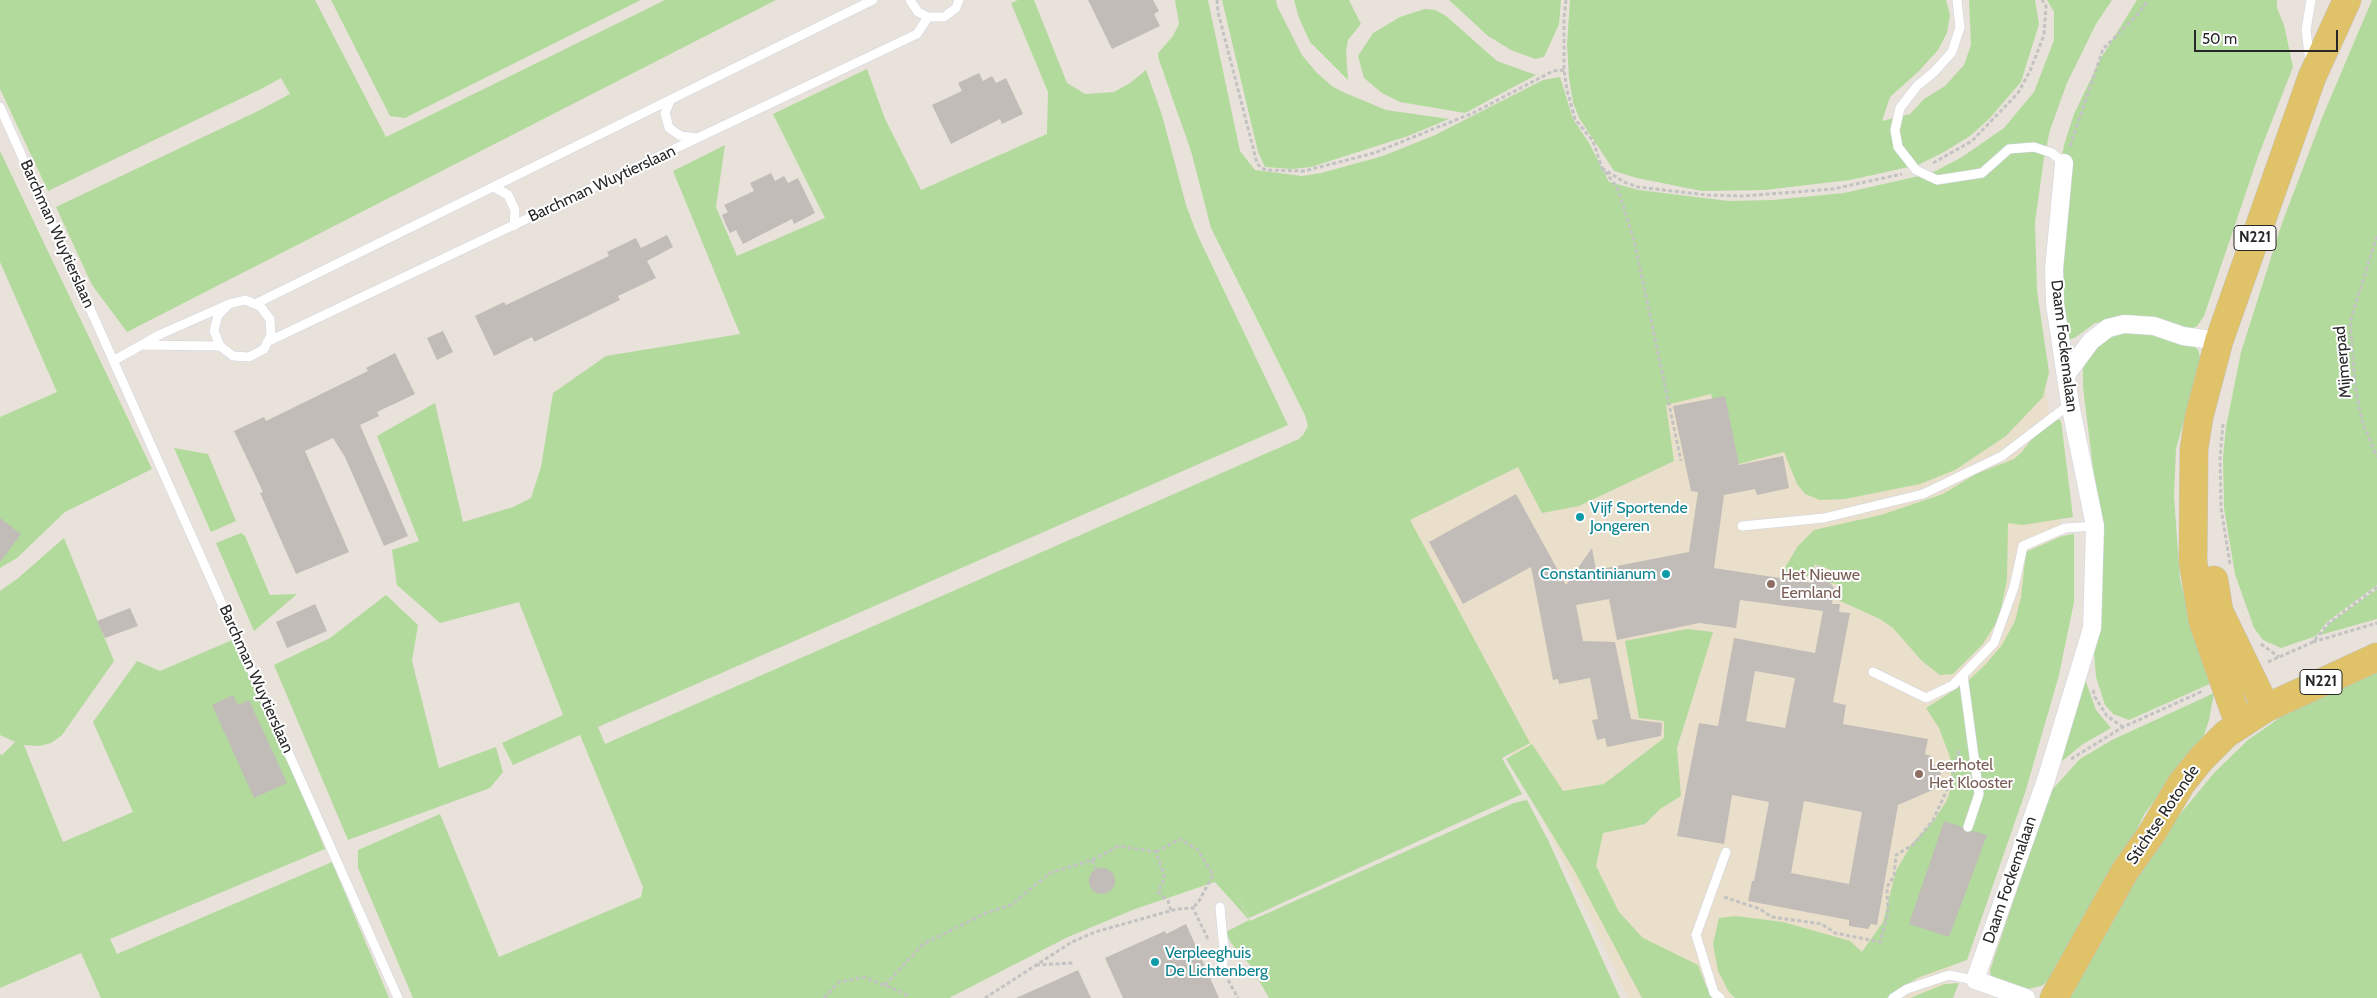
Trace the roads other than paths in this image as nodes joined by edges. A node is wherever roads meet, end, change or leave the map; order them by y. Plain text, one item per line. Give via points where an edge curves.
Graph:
1 (873, 0) edge
2 (910, 0) edge
3 (959, 0) edge
4 (1957, 0) edge
5 (2311, 0) edge
6 (2347, 0) edge
7 (928, 17) junction
8 (2312, 76) junction
9 (670, 101) junction
10 (0, 107) edge
11 (698, 138) junction
12 (2064, 163) joint
13 (494, 187) junction
14 (514, 226) junction
15 (229, 304) junction
16 (255, 304) junction
17 (2220, 341) junction
18 (267, 342) junction
19 (141, 346) junction
20 (220, 346) junction
21 (113, 360) junction
22 (2066, 375) junction
23 (2070, 404) junction
24 (2194, 485) junction
25 (1742, 526) dead end
26 (2095, 526) junction
27 (2377, 657) edge
28 (1873, 672) dead end
29 (1963, 675) junction
30 (2266, 708) junction
31 (2239, 724) junction
32 (1968, 826) dead end
33 (1726, 852) dead end
34 (1220, 907) dead end
35 (1222, 970) road end
36 (1975, 980) junction
37 (398, 998) edge
38 (1720, 998) edge
39 (1894, 998) edge
40 (2026, 998) edge
41 (2054, 998) edge

1 - 9 lane, Barchman Wuytierslaan
2 - 7 lane via 918,12
3 - 7 lane via 956,8 944,17
4 - 12 lane via 1960,27 1952,52 1917,86 1900,108 1895,130 1898,147 1916,170 1937,180 1982,173 2010,149 2034,147 2052,152
5 - 8 lane via 2306,30
6 - 8 main road, N221
7 - 11 lane, Barchman Wuytierslaan via 917,34
8 - 17 main road, N221
9 - 11 lane via 665,113 669,128 681,136
9 - 13 lane, Barchman Wuytierslaan
10 - 21 lane, Barchman Wuytierslaan
11 - 14 lane, Barchman Wuytierslaan
12 - 22 street, Daam Fockemalaan via 2054,268 2055,304
13 - 14 lane via 508,196 515,210
13 - 16 lane, Barchman Wuytierslaan
14 - 18 lane, Barchman Wuytierslaan
15 - 16 lane, Barchman Wuytierslaan via 245,300
15 - 19 lane, Barchman Wuytierslaan
15 - 20 lane via 218,315 214,331
16 - 18 lane via 270,319 271,335
17 - 22 street via 2183,336 2154,326 2124,324 2108,328 2090,341
17 - 24 main road, N221 via 2199,417 2194,449
18 - 20 lane, Barchman Wuytierslaan via 264,349 249,357 233,356
19 - 20 lane, Barchman Wuytierslaan
19 - 21 lane, Barchman Wuytierslaan
21 - 37 lane, Barchman Wuytierslaan
22 - 23 street, Daam Fockemalaan
23 - 25 lane via 2002,456 1923,494 1824,518
23 - 26 street, Daam Fockemalaan
24 - 30 main road, N221 via 2207,538 2219,612
24 - 31 main road, N221 via 2193,562 2203,622
26 - 29 lane via 2065,528 2023,546 2014,587 1994,643
26 - 36 street, Daam Fockemalaan via 2092,628 2046,780
27 - 30 main road, Stichtse Rotonde / N221
28 - 29 lane via 1926,698 1953,685
29 - 32 lane via 1979,794
30 - 31 main road, Stichtse Rotonde / N221
31 - 41 main road, Stichtse Rotonde via 2202,758 2181,784 2105,905
33 - 38 lane via 1696,935 1714,994
34 - 35 lane via 1224,950
36 - 39 lane via 1949,975 1907,989
36 - 40 street

